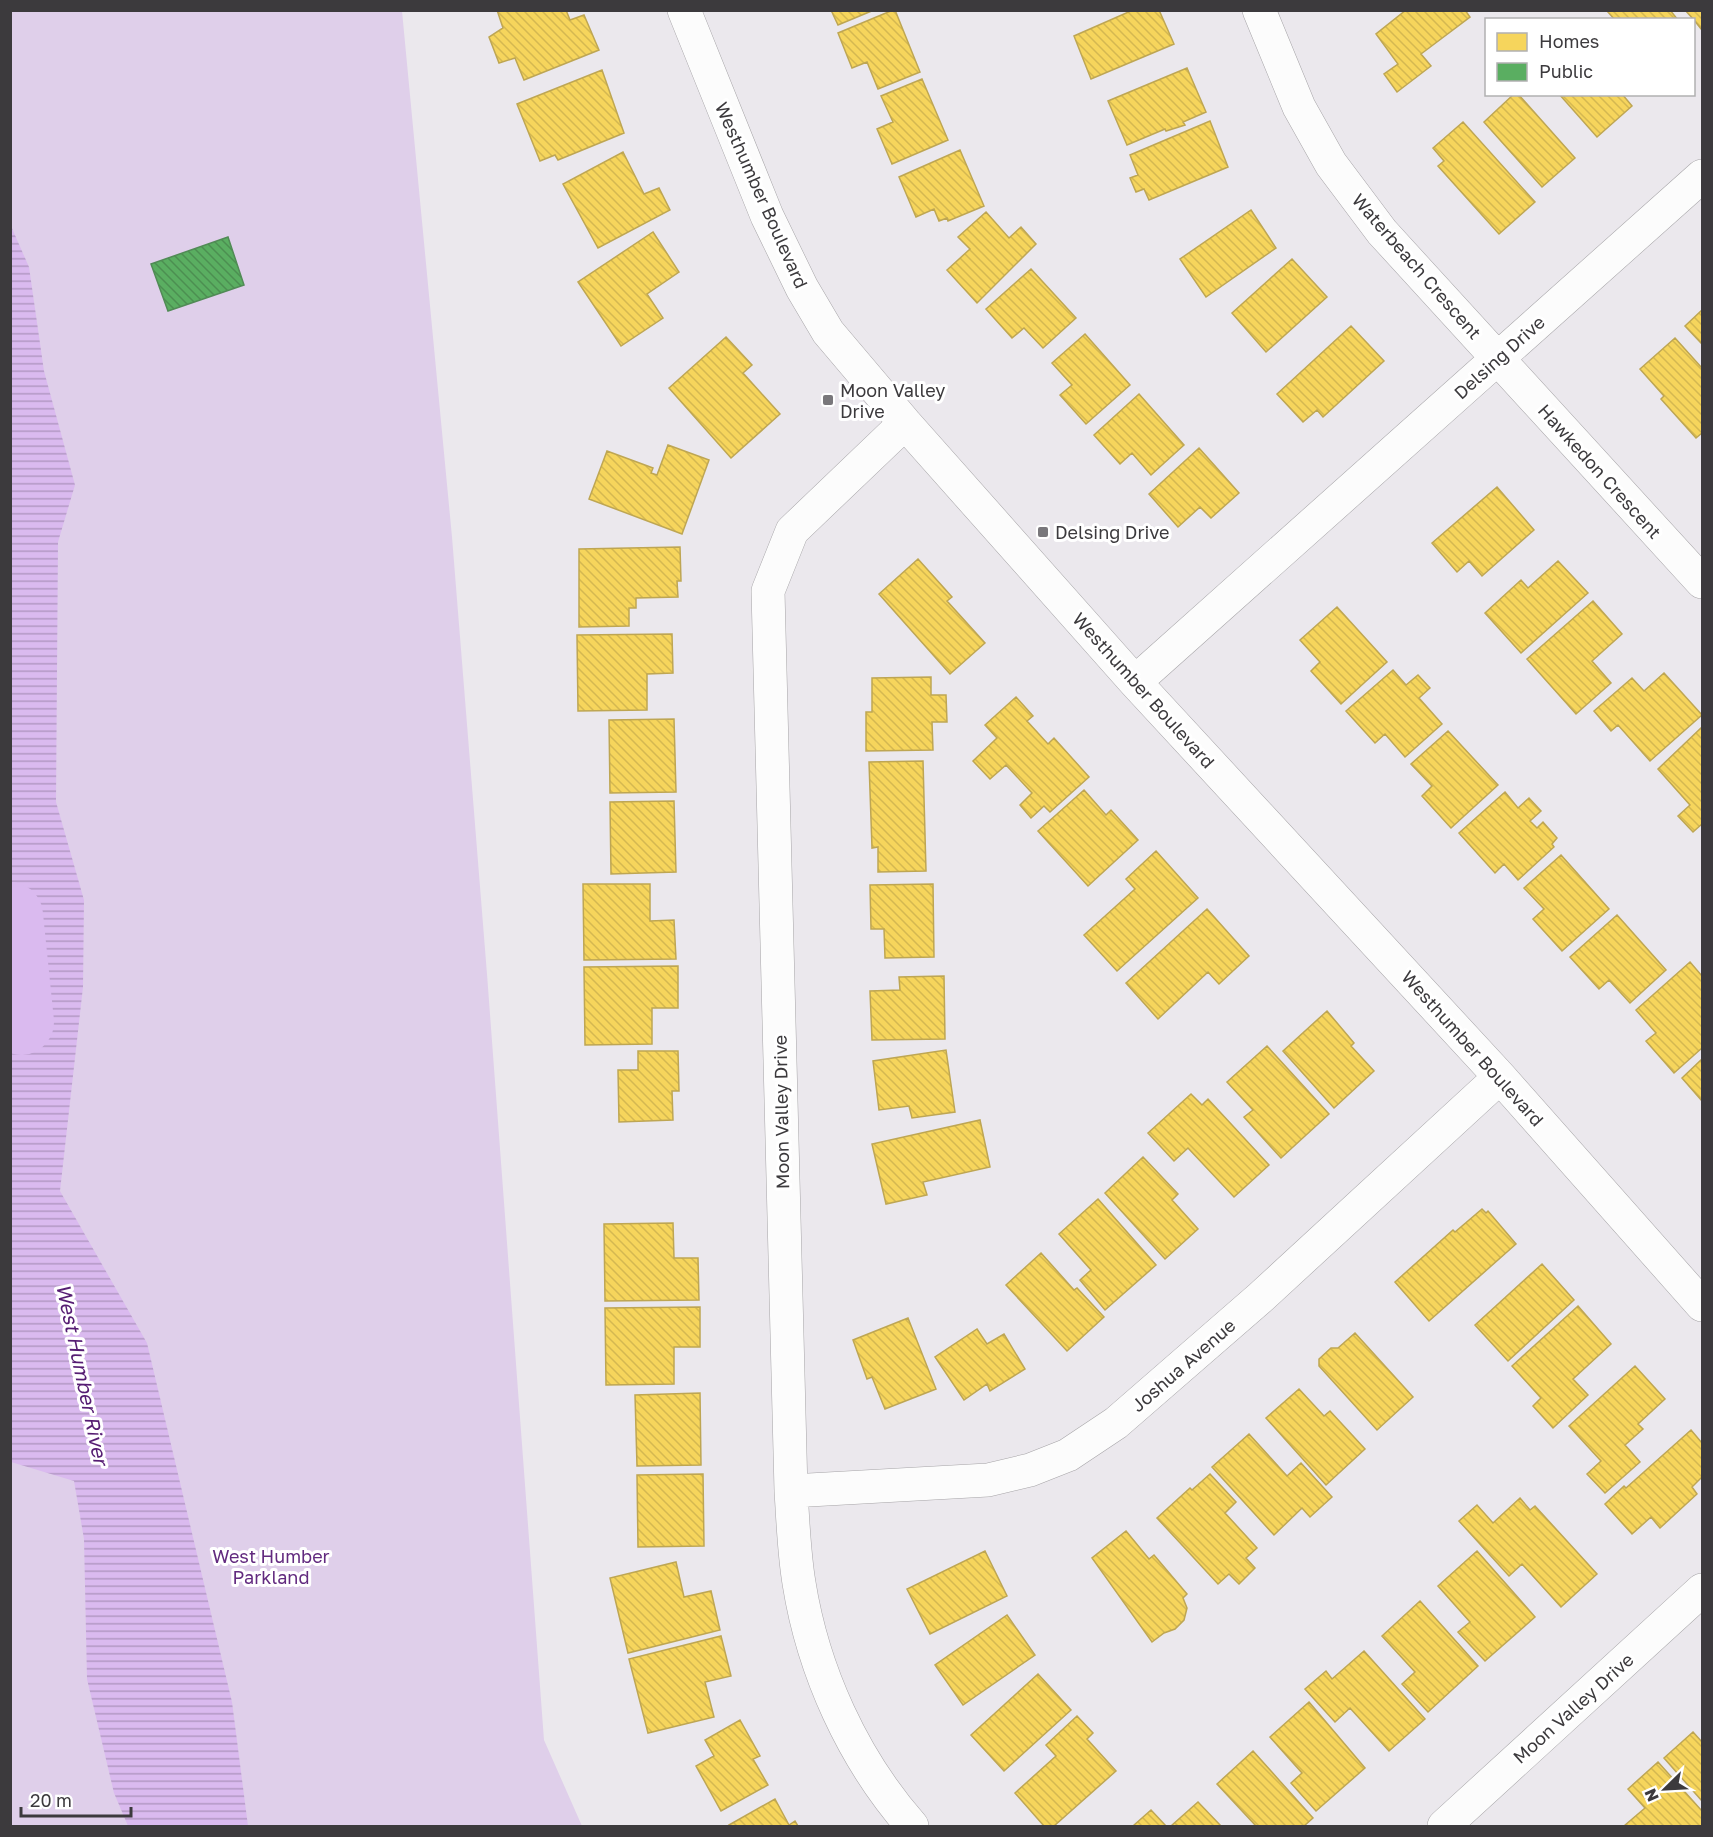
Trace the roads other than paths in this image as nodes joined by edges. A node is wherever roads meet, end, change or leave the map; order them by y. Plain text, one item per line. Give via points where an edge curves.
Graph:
1 (684, 10) edge
2 (1259, 10) edge
3 (1702, 176) edge
4 (1498, 359) junction
5 (905, 423) junction
6 (1702, 582) edge
7 (1135, 682) junction
8 (1500, 1077) junction
9 (1702, 1305) edge
10 (791, 1491) junction
11 (1702, 1590) edge
12 (912, 1827) edge
13 (1444, 1827) edge

1 - 5 street, Westhumber Boulevard via 767,216 802,288 828,332
2 - 4 street, Waterbeach Crescent via 1299,107 1331,164 1382,232
3 - 4 street, Delsing Drive
4 - 6 street, Hawkedon Crescent
4 - 7 street, Delsing Drive
5 - 7 street, Westhumber Boulevard
5 - 10 street, Moon Valley Drive via 792,531 768,591
7 - 8 street, Westhumber Boulevard
8 - 9 street, Westhumber Boulevard
8 - 10 street, Joshua Avenue via 1116,1424 1068,1455 988,1480
10 - 12 street, Moon Valley Drive via 799,1583 824,1679 875,1779
11 - 13 street, Moon Valley Drive

